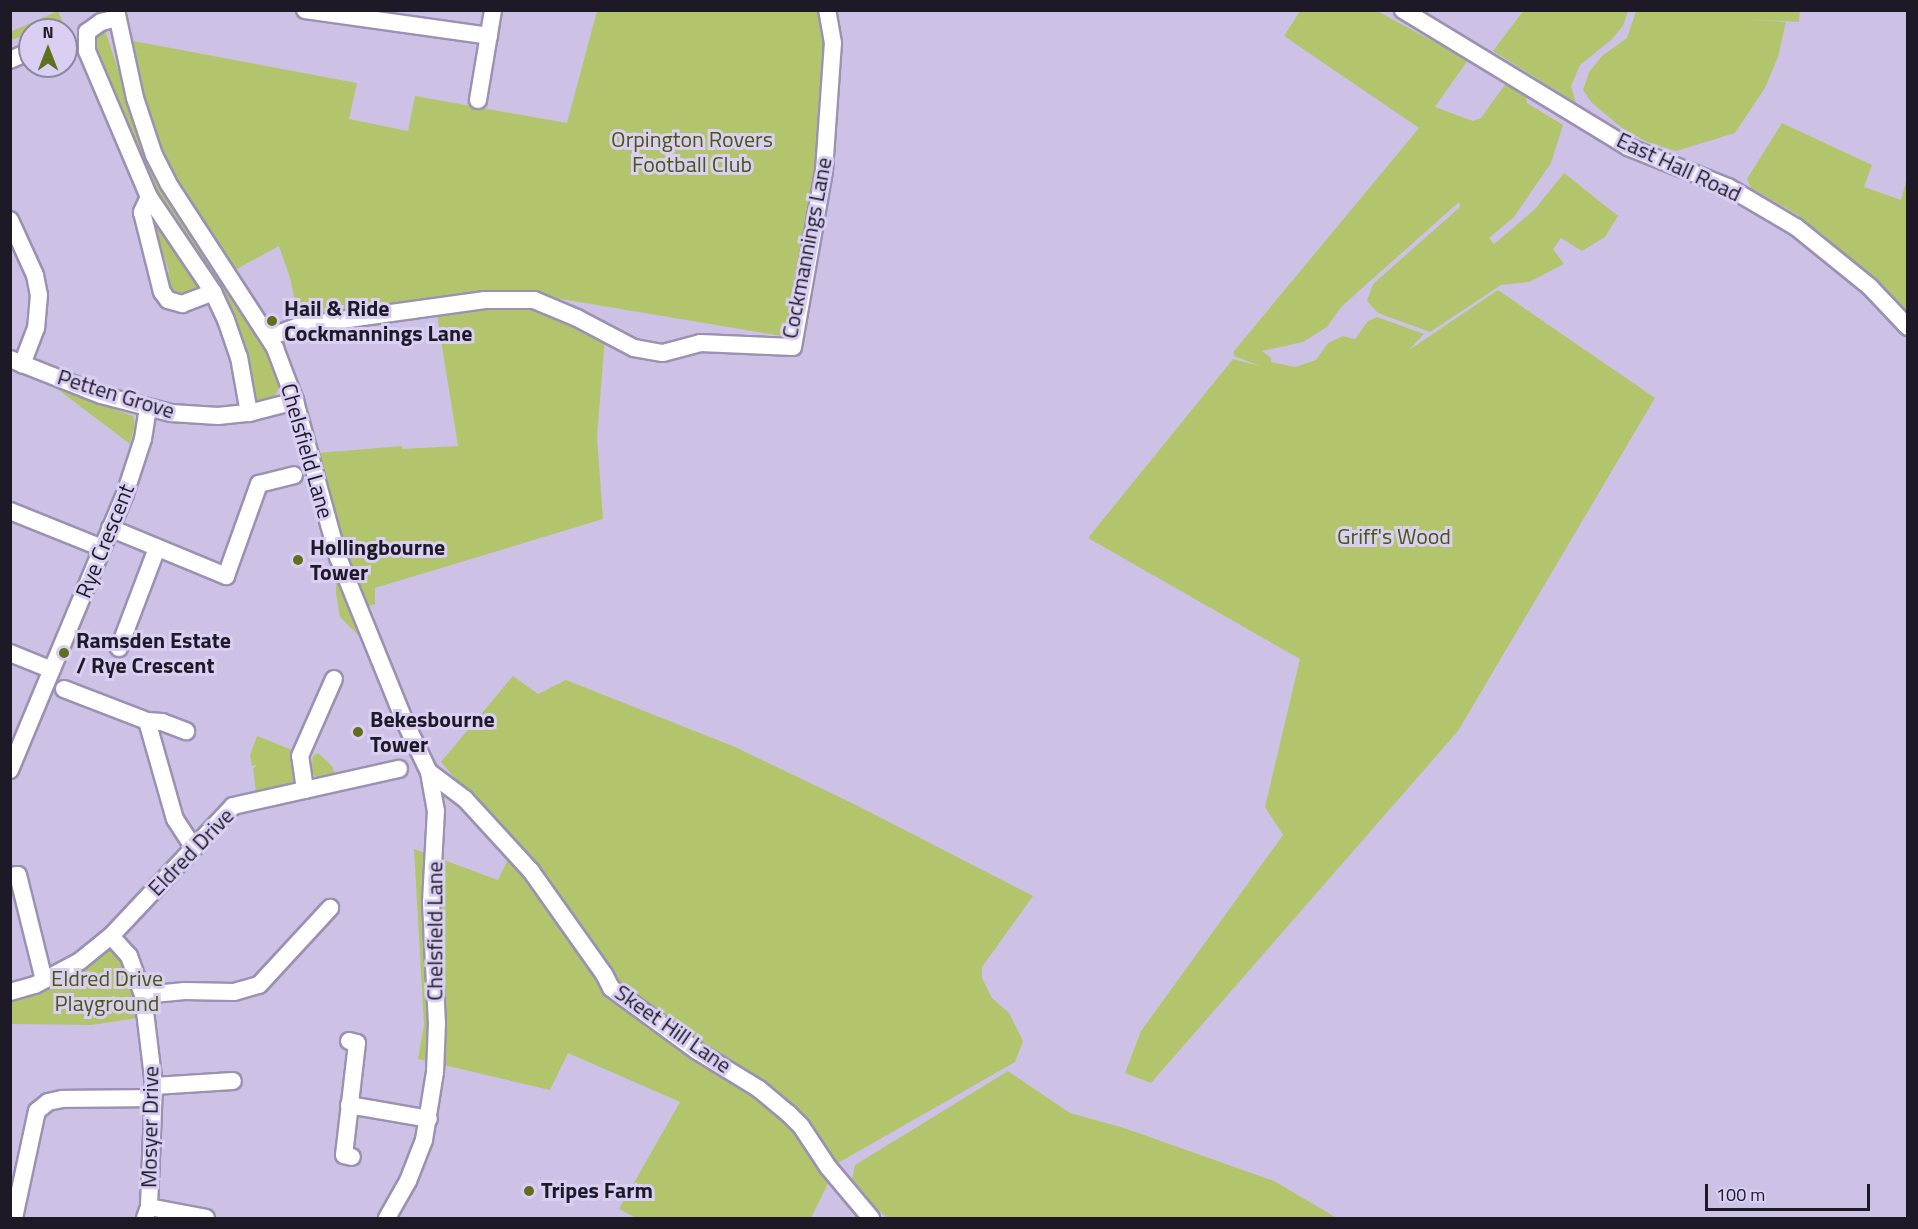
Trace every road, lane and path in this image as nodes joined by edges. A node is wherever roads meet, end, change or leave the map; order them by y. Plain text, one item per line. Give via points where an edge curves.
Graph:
1 (305, 10) edge
2 (493, 10) edge
3 (827, 10) edge
4 (1403, 10) edge
5 (117, 14) edge
6 (489, 36) junction
7 (478, 100) dead end
8 (149, 197) junction
9 (10, 220) edge
10 (213, 292) junction
11 (1908, 327) edge
12 (270, 337) junction
13 (16, 362) edge
14 (295, 401) junction
15 (148, 408) junction
16 (249, 413) junction
17 (294, 475) dead end
18 (10, 511) edge
19 (110, 528) junction
20 (102, 548) junction
21 (157, 548) junction
22 (119, 648) dead end
23 (10, 653) edge
24 (52, 670) junction
25 (334, 679) dead end
26 (64, 689) dead end
27 (147, 721) junction
28 (186, 731) dead end
29 (399, 770) dead end
30 (10, 771) edge
31 (429, 772) junction
32 (305, 790) junction
33 (465, 799) junction
34 (436, 810) junction
35 (194, 848) junction
36 (10, 876) edge
37 (330, 908) dead end
38 (111, 936) junction
39 (44, 980) junction
40 (10, 992) edge
41 (143, 995) junction
42 (349, 1041) dead end
43 (233, 1081) dead end
44 (154, 1092) junction
45 (349, 1105) junction
46 (429, 1119) junction
47 (352, 1157) dead end
48 (147, 1212) edge
49 (14, 1218) edge
50 (206, 1218) edge
51 (387, 1218) edge
52 (871, 1218) edge

1 - 6 street
2 - 6 street
3 - 12 street, Cockmannings Lane via 833,43 824,171 792,347 700,343 663,353 634,348 534,300 485,300 363,317 299,326
4 - 11 street, East Hall Road via 1628,147 1728,187 1796,227 1870,287
5 - 8 street, Chelsfield Lane via 87,32 87,51
5 - 12 street, Chelsfield Lane via 135,98 154,155 168,183
6 - 7 street
8 - 10 street, Chelsfield Lane
8 - 10 street via 142,212 162,292 168,300 182,304
9 - 13 street via 35,275 39,295 36,328
10 - 16 street, Chelsfield Lane via 239,357
12 - 14 street, Chelsfield Lane
13 - 15 street, Petten Grove via 100,395
14 - 16 street, Petten Grove
14 - 31 street, Chelsfield Lane via 339,558
15 - 16 street, Petten Grove via 197,416
15 - 19 street, Rye Crescent via 134,469
17 - 21 street via 259,484 226,576
18 - 20 street
19 - 20 street, Rye Crescent
19 - 21 street
20 - 24 street, Rye Crescent
21 - 22 street
23 - 24 street
24 - 30 street, Rye Crescent
25 - 32 street via 300,756
26 - 27 street
27 - 28 street
27 - 35 street via 175,819
29 - 32 street, Eldred Drive
31 - 33 street, Skeet Hill Lane
31 - 34 street, Chelsfield Lane
32 - 35 street, Eldred Drive via 233,806
33 - 34 street
33 - 52 street, Skeet Hill Lane via 531,871 611,988 788,1113
34 - 46 street, Chelsfield Lane via 430,902 437,1023
35 - 38 street, Eldred Drive
36 - 39 street via 18,875
37 - 41 street via 259,985 234,992
38 - 39 street, Eldred Drive via 80,961
38 - 41 street, Mosyer Drive via 129,956
39 - 40 street, Eldred Drive
41 - 44 street, Mosyer Drive
42 - 45 street via 357,1043
43 - 44 street
44 - 48 street, Mosyer Drive
44 - 49 street via 62,1099 48,1102 37,1111
45 - 46 street
45 - 47 street via 344,1155
46 - 51 street, Chelsfield Lane via 408,1181
48 - 50 street

